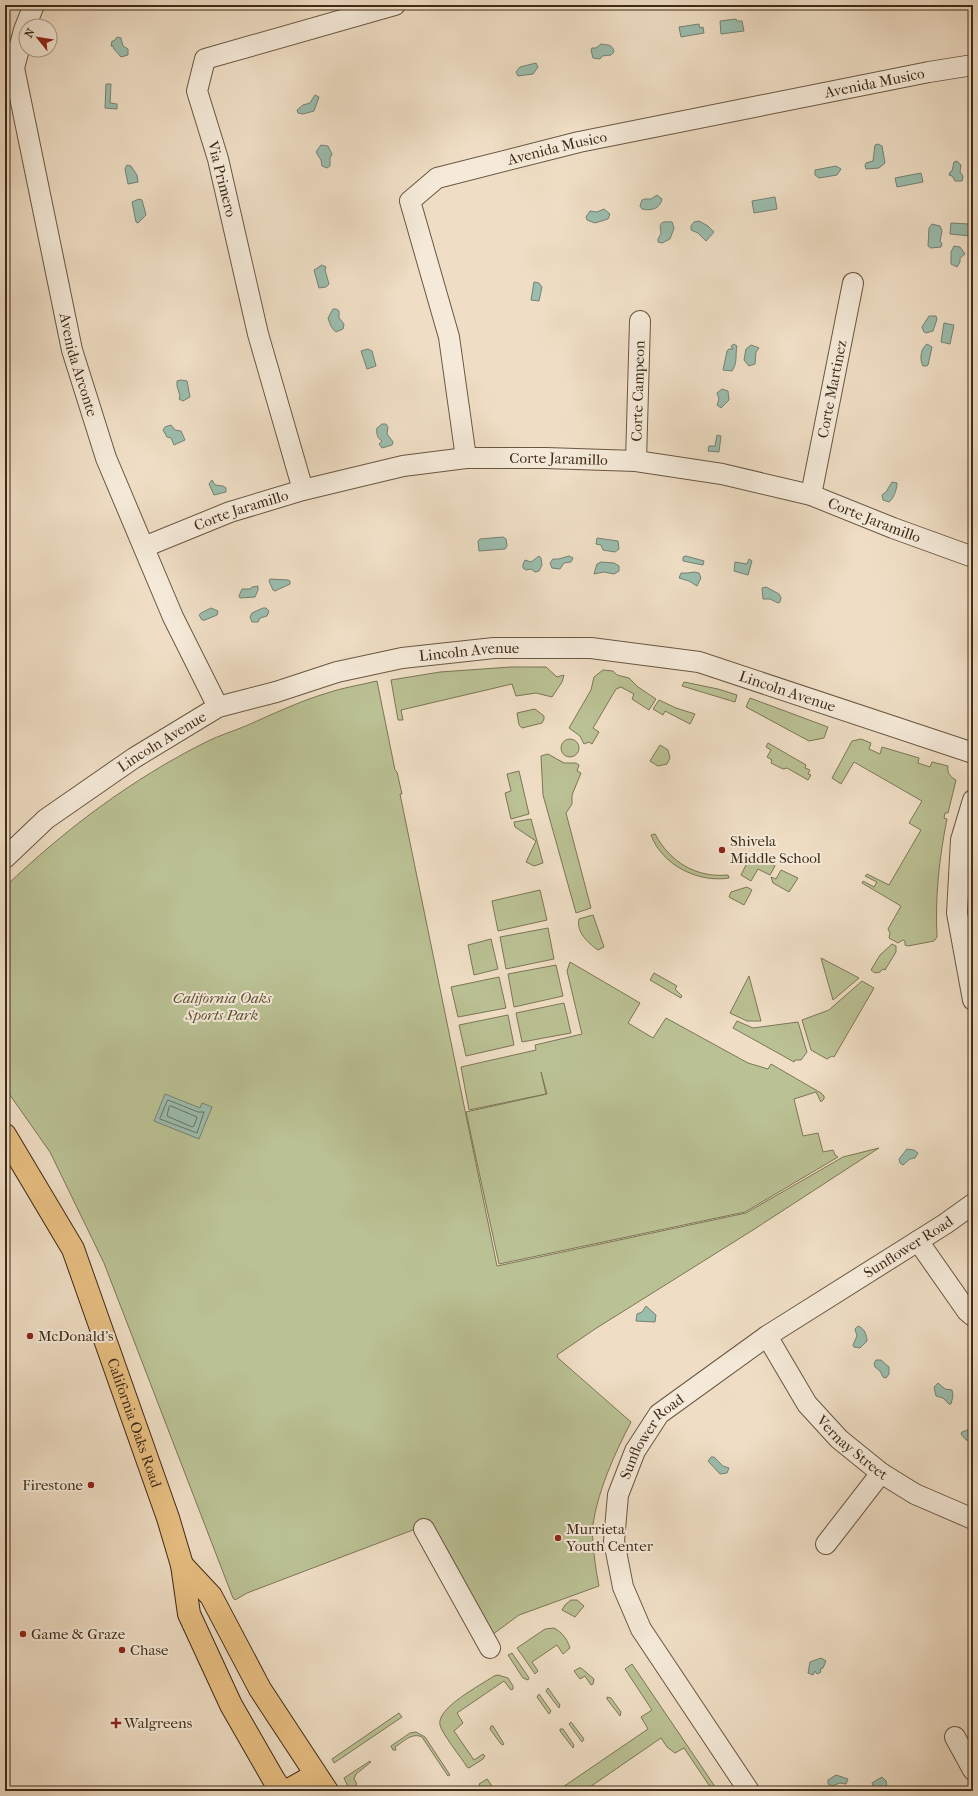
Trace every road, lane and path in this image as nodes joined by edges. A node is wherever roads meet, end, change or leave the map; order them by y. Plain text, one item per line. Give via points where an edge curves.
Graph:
1 (34, 5) edge
2 (395, 5) edge
3 (973, 65) edge
4 (10, 68) edge
5 (853, 283) dead end
6 (640, 322) dead end
7 (466, 458) junction
8 (636, 461) junction
9 (303, 490) junction
10 (811, 495) junction
11 (144, 547) junction
12 (973, 557) edge
13 (218, 707) junction
14 (973, 752) edge
15 (973, 800) edge
16 (5, 858) edge
17 (971, 988) edge
18 (5, 1135) edge
19 (973, 1204) edge
20 (918, 1241) junction
21 (973, 1316) edge
22 (767, 1336) junction
23 (881, 1473) junction
24 (973, 1520) edge
25 (424, 1529) dead end
26 (826, 1544) dead end
27 (182, 1564) junction
28 (490, 1648) dead end
29 (955, 1737) dead end
30 (973, 1770) edge
31 (321, 1783) edge
32 (282, 1791) edge
33 (287, 1791) edge
34 (749, 1791) edge

1 - 4 street, Avenida Arconte
2 - 9 street, Via Primero via 205,59 197,91 218,159 258,334
3 - 7 street, Avenida Musico via 579,142 437,178 410,201 449,338
4 - 11 street, Avenida Arconte via 72,350 106,458
5 - 10 street, Corte Martinez
6 - 8 street, Corte Campeon
7 - 8 street, Corte Jaramillo
7 - 9 street, Corte Jaramillo via 403,466
8 - 10 street, Corte Jaramillo via 722,474
9 - 11 street, Corte Jaramillo via 230,512
10 - 12 street, Corte Jaramillo
11 - 13 street, Avenida Arconte via 173,617
13 - 14 street, Lincoln Avenue via 276,692 336,672 402,658 494,648 591,648 699,662
13 - 16 street, Lincoln Avenue via 134,758 46,819
15 - 17 street via 961,840 957,913
18 - 27 main road, California Oaks Road via 73,1249
19 - 20 street, Sunflower Road
20 - 21 street
20 - 22 street, Sunflower Road
22 - 23 street, Vernay Street via 807,1404 840,1439
22 - 34 street, Sunflower Road via 659,1414 635,1451 618,1495 614,1542 623,1587 640,1629
23 - 24 street, Vernay Street via 915,1494
23 - 26 street
25 - 28 street
27 - 31 main road, California Oaks Road via 210,1596 260,1689
27 - 32 main road, California Oaks Road via 189,1614 231,1705
29 - 30 street
31 - 33 main road

